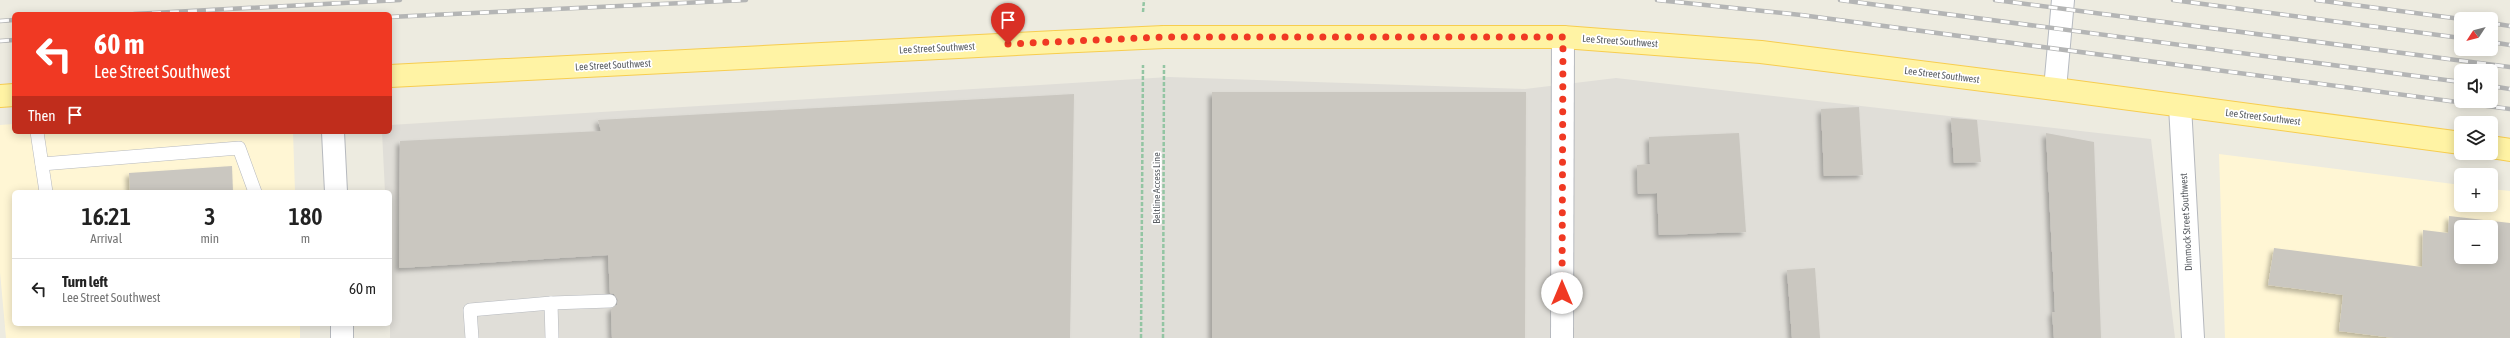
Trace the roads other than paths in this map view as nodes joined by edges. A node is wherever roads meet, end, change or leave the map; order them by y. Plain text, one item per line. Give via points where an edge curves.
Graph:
1 (2063, 0) edge
2 (1563, 37) junction
3 (392, 76) edge
4 (2055, 89) junction
5 (12, 95) edge
6 (0, 96) edge
7 (2180, 106) junction
8 (37, 134) edge
9 (334, 134) edge
10 (2454, 142) edge
11 (2498, 148) edge
12 (2510, 150) edge
13 (42, 164) junction
14 (46, 190) edge
15 (254, 190) edge
16 (336, 190) edge
17 (610, 301) dead end
18 (550, 303) junction
19 (342, 326) edge
20 (342, 338) edge
21 (472, 338) edge
22 (552, 338) edge
23 (1562, 338) edge
24 (2194, 338) edge

1 - 4 street
2 - 3 main road, Lee Street Southwest, bridge via 1164,37
2 - 4 main road, Lee Street Southwest via 1761,52
2 - 23 street
4 - 7 main road, Lee Street Southwest
5 - 6 main road
7 - 10 main road, Lee Street Southwest
7 - 24 street, Dimmock Street Southwest
8 - 13 lane
9 - 16 street
11 - 12 main road
13 - 14 lane
13 - 15 lane via 239,148
17 - 18 lane
18 - 21 lane via 470,310
18 - 22 lane
19 - 20 street

